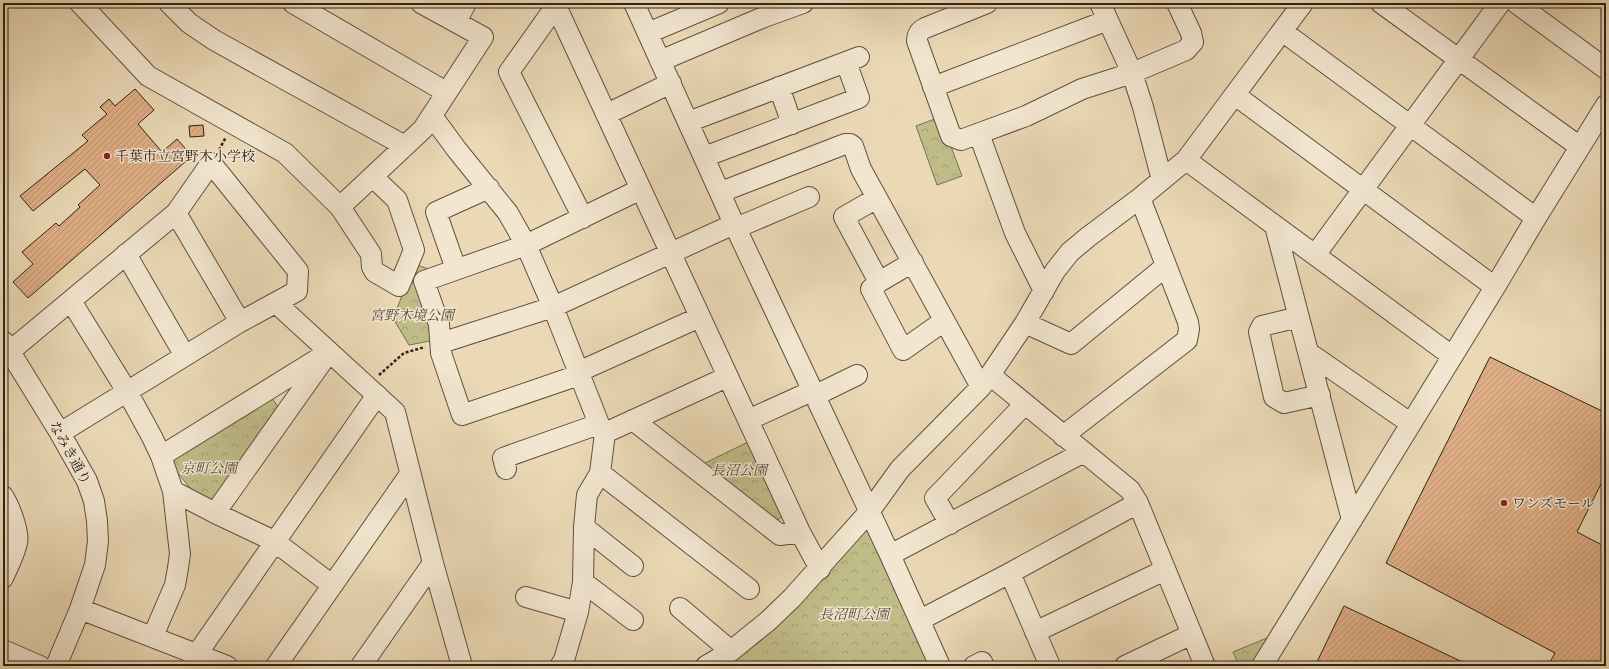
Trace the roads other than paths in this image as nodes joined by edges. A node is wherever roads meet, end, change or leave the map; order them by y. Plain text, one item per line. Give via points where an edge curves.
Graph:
1 (80, 3) edge
2 (169, 3) edge
3 (293, 3) edge
4 (421, 3) edge
5 (466, 3) edge
6 (634, 3) edge
7 (718, 3) edge
8 (803, 3) edge
9 (987, 3) edge
10 (1177, 3) edge
11 (1303, 3) edge
12 (1381, 3) edge
13 (1500, 3) edge
14 (1516, 3) edge
15 (555, 4) edge
16 (1104, 12) edge
17 (456, 22) junction
18 (1282, 31) junction
19 (648, 33) junction
20 (1458, 60) junction
21 (660, 61) junction
22 (1606, 68) edge
23 (1132, 73) junction
24 (671, 83) junction
25 (780, 87) junction
26 (934, 87) junction
27 (446, 92) junction
28 (1235, 95) junction
29 (1606, 105) edge
30 (607, 114) junction
31 (432, 116) junction
32 (688, 122) junction
33 (792, 124) junction
34 (1410, 126) junction
35 (978, 134) junction
36 (405, 146) junction
37 (1580, 147) junction
38 (704, 157) junction
39 (1186, 160) junction
40 (373, 177) junction
41 (1162, 180) junction
42 (489, 188) junction
43 (641, 189) junction
44 (1363, 190) junction
45 (721, 192) junction
46 (809, 197) dead end
47 (877, 198) junction
48 (1140, 198) junction
49 (340, 207) junction
50 (176, 213) junction
51 (583, 218) junction
52 (1536, 218) junction
53 (735, 226) junction
54 (1275, 226) junction
55 (526, 245) junction
56 (671, 252) junction
57 (126, 254) junction
58 (1315, 255) junction
59 (913, 262) junction
60 (1166, 266) junction
61 (456, 269) junction
62 (879, 282) junction
63 (1495, 287) junction
64 (1044, 291) junction
65 (71, 301) junction
66 (276, 303) junction
67 (553, 307) junction
68 (700, 317) junction
69 (1299, 317) junction
70 (944, 321) junction
71 (240, 322) junction
72 (1025, 323) junction
73 (440, 343) junction
74 (5, 350) edge
75 (329, 352) junction
76 (1309, 353) junction
77 (185, 356) junction
78 (1452, 356) junction
79 (579, 375) junction
80 (857, 375) dead end
81 (727, 377) junction
82 (986, 381) junction
83 (372, 391) junction
84 (128, 393) junction
85 (813, 394) junction
86 (1320, 395) junction
87 (1024, 404) junction
88 (633, 420) junction
89 (748, 420) junction
90 (1410, 423) junction
91 (602, 428) junction
92 (60, 433) junction
93 (1063, 436) junction
94 (1084, 452) junction
95 (161, 456) junction
96 (506, 469) dead end
97 (600, 473) junction
98 (410, 474) junction
99 (173, 491) junction
100 (3, 496) edge
101 (1138, 503) junction
102 (869, 512) junction
103 (215, 513) junction
104 (1352, 520) junction
105 (950, 524) junction
106 (584, 527) junction
107 (800, 532) junction
108 (274, 541) junction
109 (890, 555) junction
110 (433, 563) junction
111 (633, 566) dead end
112 (820, 569) junction
113 (1166, 570) junction
114 (1010, 573) junction
115 (3, 578) edge
116 (582, 582) junction
117 (332, 585) junction
118 (750, 589) dead end
119 (526, 597) dead end
120 (680, 608) dead end
121 (80, 609) junction
122 (578, 612) junction
123 (633, 620) dead end
124 (920, 620) junction
125 (1035, 632) junction
126 (1192, 634) junction
127 (153, 636) junction
128 (3, 650) edge
129 (731, 651) junction
130 (194, 660) edge
131 (457, 662) edge
132 (565, 664) edge
133 (40, 666) edge
134 (56, 666) edge
135 (227, 666) edge
136 (276, 666) edge
137 (361, 666) edge
138 (706, 666) edge
139 (940, 666) edge
140 (974, 666) edge
141 (984, 666) edge
142 (1050, 666) edge
143 (1125, 666) edge
144 (1205, 666) edge
145 (1262, 666) edge

1 - 49 street via 148,76 285,153
2 - 36 street via 189,23 214,40
3 - 27 street
4 - 17 street
5 - 17 street
6 - 19 street
7 - 19 street
8 - 21 street
9 - 26 street via 920,31 917,41
10 - 23 street via 1193,42 1186,50
11 - 18 street
12 - 20 street
13 - 20 street
14 - 22 street
15 - 30 street
15 - 51 street via 508,72
16 - 23 street
16 - 26 street
17 - 27 street via 483,37
18 - 28 street
18 - 34 street
19 - 21 street
20 - 34 street
20 - 37 street
21 - 24 street
23 - 35 street via 1082,89 1026,116
23 - 41 street
24 - 30 street
24 - 32 street
25 - 32 street
25 - 33 street
25 - 33 street via 852,59 860,98
26 - 35 street via 951,136 961,140
27 - 31 street
28 - 39 street
28 - 44 street
29 - 37 street
30 - 43 street
31 - 36 street via 423,129
31 - 42 street
32 - 38 street
33 - 38 street
34 - 44 street
34 - 52 street
35 - 64 street via 1014,233
36 - 40 street
37 - 52 street
38 - 45 street
39 - 41 street
39 - 54 street
40 - 49 street
40 - 49 street via 397,200 414,250 399,286 375,272 371,254
41 - 48 street
42 - 55 street via 508,213
42 - 61 street via 436,212
43 - 51 street
43 - 56 street
44 - 58 street
44 - 63 street
45 - 47 street via 850,144
45 - 53 street
46 - 53 street
47 - 59 street
47 - 62 street via 844,217
48 - 60 street
48 - 64 street via 1070,252
50 - 57 street
50 - 66 street via 211,163 298,271 297,291
50 - 71 street
51 - 55 street
52 - 63 street
53 - 56 street
53 - 85 street
54 - 58 street
54 - 69 street
55 - 61 street
55 - 67 street
56 - 67 street
56 - 68 street
57 - 65 street
57 - 77 street
58 - 78 street
59 - 62 street
59 - 70 street
60 - 72 street via 1071,344
60 - 93 street via 1188,322 1187,340
61 - 73 street via 424,281 439,324
62 - 70 street via 871,290 903,350
63 - 78 street
64 - 72 street
65 - 74 street
65 - 84 street
66 - 71 street
66 - 75 street
67 - 73 street
67 - 79 street
68 - 79 street via 587,368
68 - 81 street
69 - 76 street
69 - 86 street via 1262,326 1258,332 1274,397 1284,403
70 - 82 street
71 - 77 street
72 - 82 street
73 - 79 street via 462,415
74 - 92 street, なみき通り
75 - 83 street
75 - 95 street
75 - 103 street
76 - 86 street
76 - 90 street
77 - 84 street
78 - 90 street
79 - 91 street
80 - 85 street
81 - 88 street
81 - 89 street
82 - 87 street
82 - 102 street via 900,469
83 - 98 street via 395,412
83 - 108 street
84 - 92 street
84 - 95 street
85 - 89 street
85 - 102 street
86 - 104 street
87 - 93 street
87 - 105 street via 935,498
88 - 91 street
88 - 107 street via 780,535
89 - 107 street
90 - 104 street
91 - 96 street via 503,458
91 - 97 street
92 - 121 street, なみき通り via 87,481 97,521 95,565
93 - 94 street
94 - 101 street via 1124,484
94 - 105 street
95 - 99 street
97 - 106 street via 587,495
97 - 118 street
98 - 110 street
98 - 117 street
99 - 103 street
99 - 127 street via 180,554 175,585
100 - 115 street via 14,521 18,542
101 - 113 street
101 - 114 street
102 - 109 street
102 - 112 street
103 - 108 street
104 - 145 street
105 - 109 street
106 - 111 street
106 - 116 street
107 - 112 street
108 - 117 street
108 - 130 street
109 - 124 street
110 - 131 street
110 - 137 street
112 - 129 street via 768,621
113 - 125 street
113 - 126 street
114 - 124 street
114 - 125 street
116 - 122 street
116 - 123 street
117 - 136 street
119 - 122 street
120 - 129 street
121 - 127 street
121 - 134 street, なみき通り
122 - 132 street
124 - 139 street
125 - 142 street
126 - 143 street
126 - 144 street
127 - 130 street
128 - 133 street
129 - 138 street
130 - 135 street
140 - 141 street via 982,662

